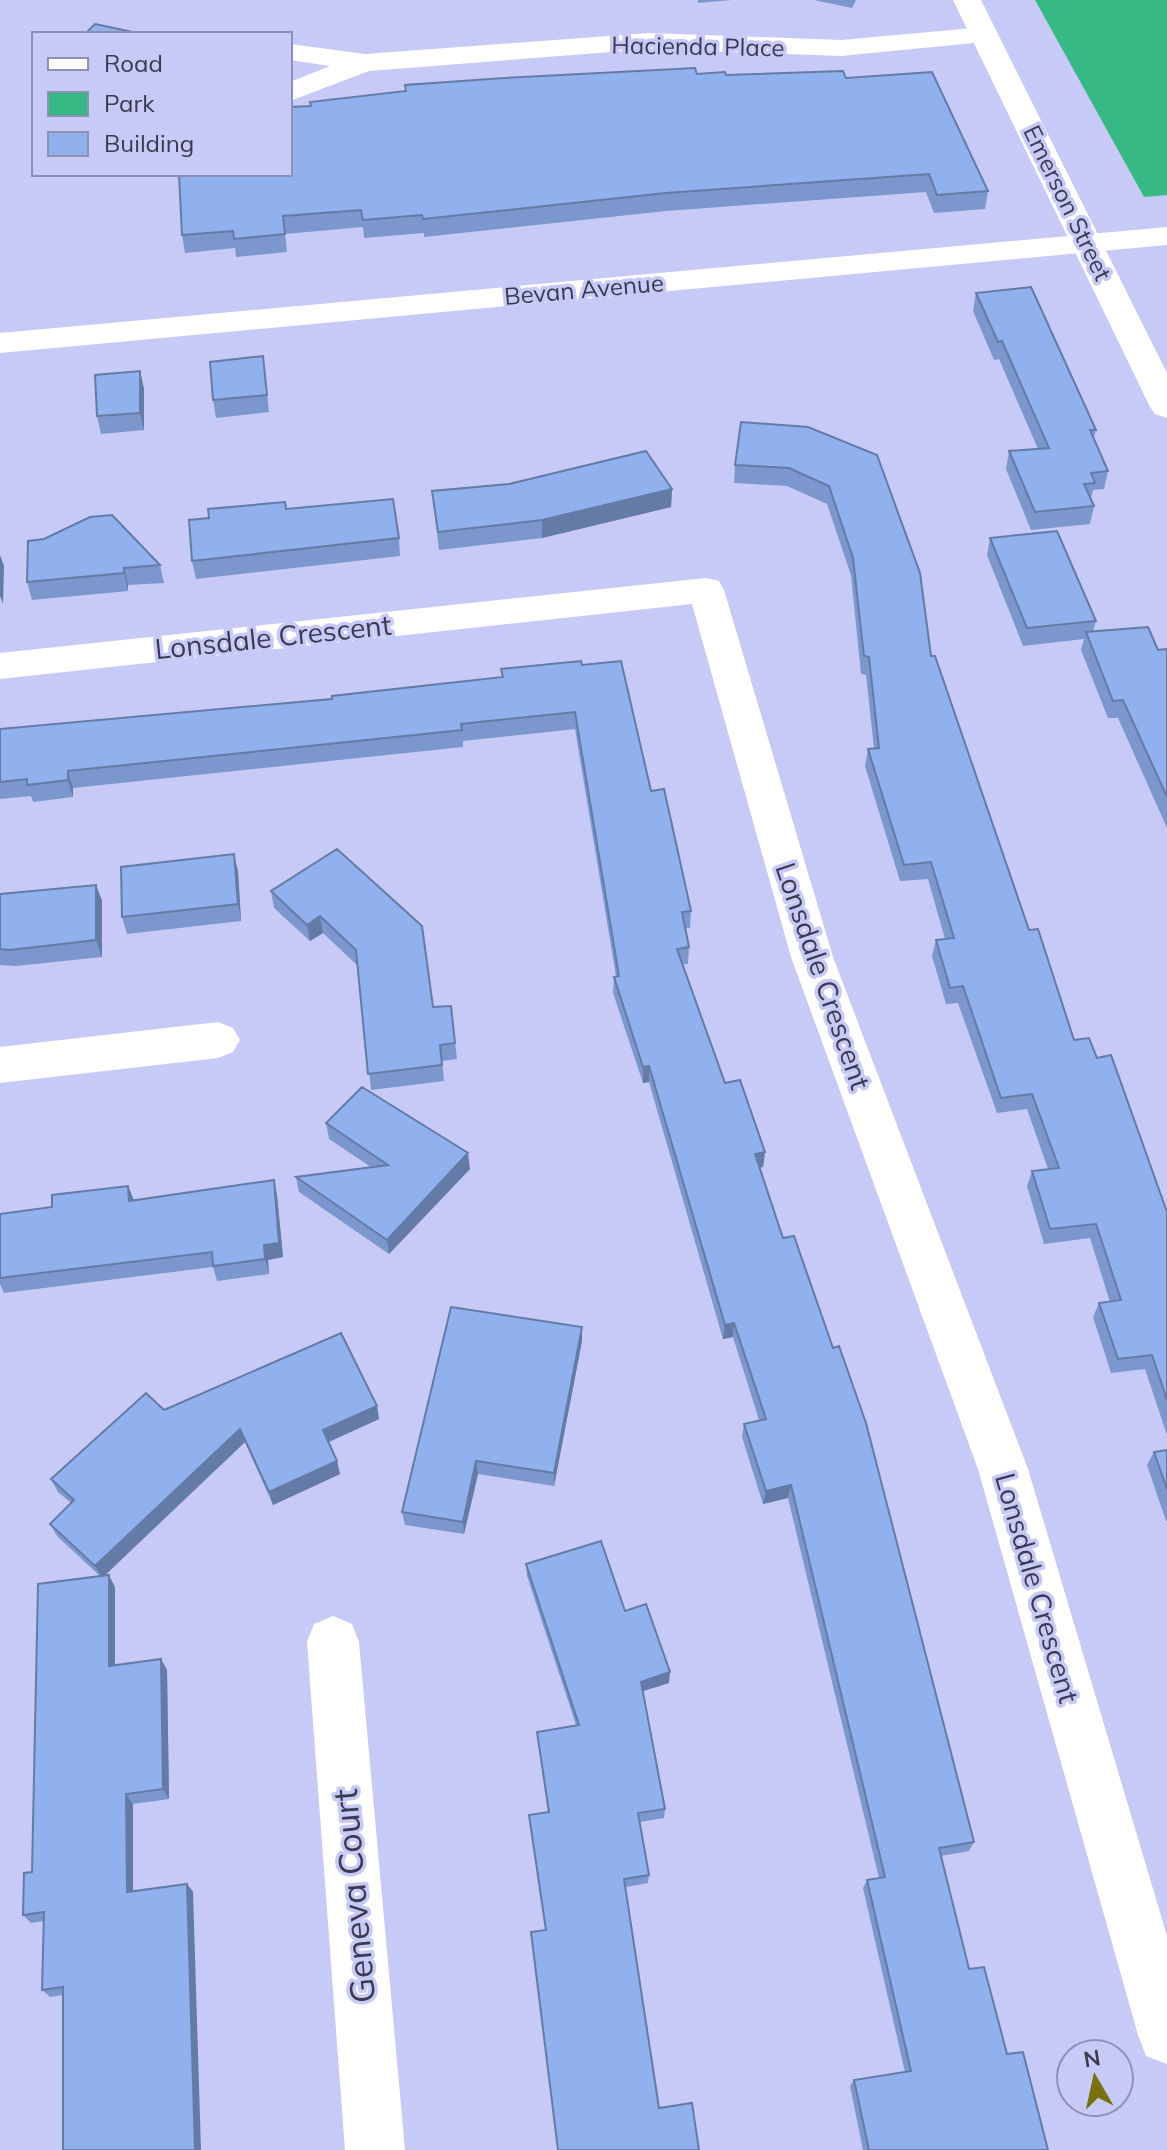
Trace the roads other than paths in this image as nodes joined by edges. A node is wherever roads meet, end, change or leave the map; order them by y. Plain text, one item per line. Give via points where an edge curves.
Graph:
1 (967, 0) edge
2 (984, 35) junction
3 (292, 52) edge
4 (365, 63) junction
5 (292, 91) edge
6 (1167, 236) edge
7 (1087, 244) junction
8 (0, 343) edge
9 (1167, 407) edge
10 (0, 666) edge
11 (218, 1040) dead end
12 (0, 1065) edge
13 (333, 1642) dead end
14 (1167, 2035) edge
15 (375, 2150) edge

1 - 2 street, Emerson Street
2 - 4 street, Hacienda Place via 841,48 649,41
2 - 7 street, Emerson Street
3 - 4 street
4 - 5 street
6 - 7 street, Bevan Avenue
7 - 8 street, Bevan Avenue
7 - 9 street, Emerson Street
10 - 14 street, Lonsdale Crescent via 706,590 812,957 1003,1469
11 - 12 street
13 - 15 street, Geneva Court

